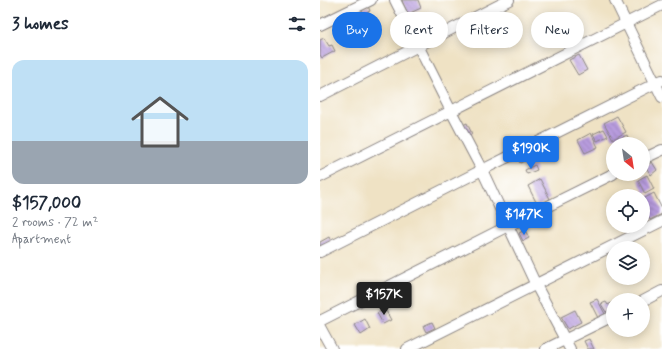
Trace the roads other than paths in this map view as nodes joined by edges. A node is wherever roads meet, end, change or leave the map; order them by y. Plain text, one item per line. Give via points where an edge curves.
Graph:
1 (371, 0) edge
2 (395, 0) edge
3 (509, 0) edge
4 (615, 0) edge
5 (662, 5) edge
6 (401, 12) edge
7 (626, 22) junction
8 (320, 25) edge
9 (448, 30) edge
10 (412, 48) edge
11 (420, 48) edge
12 (659, 82) edge
13 (320, 96) edge
14 (662, 97) edge
15 (451, 111) junction
16 (662, 150) edge
17 (650, 156) edge
18 (482, 170) junction
19 (320, 177) edge
20 (606, 177) edge
21 (662, 221) edge
22 (508, 226) junction
23 (320, 252) edge
24 (536, 285) junction
25 (662, 291) edge
26 (650, 297) edge
27 (606, 319) edge
28 (320, 321) edge
29 (320, 327) edge
30 (566, 339) junction
31 (332, 349) edge
32 (407, 349) edge
33 (546, 349) edge
34 (570, 349) edge

1 - 8 street
2 - 6 street
3 - 9 street
4 - 7 street
5 - 7 street
7 - 12 street
7 - 15 street
10 - 13 street
11 - 15 street
12 - 14 street
12 - 18 street
15 - 18 street
15 - 19 street
16 - 17 street
18 - 22 street
18 - 23 street
20 - 22 street
21 - 24 street
22 - 24 street
22 - 28 street
24 - 30 street
24 - 32 street
25 - 26 street
27 - 30 street
29 - 31 street
30 - 33 street
30 - 34 street

